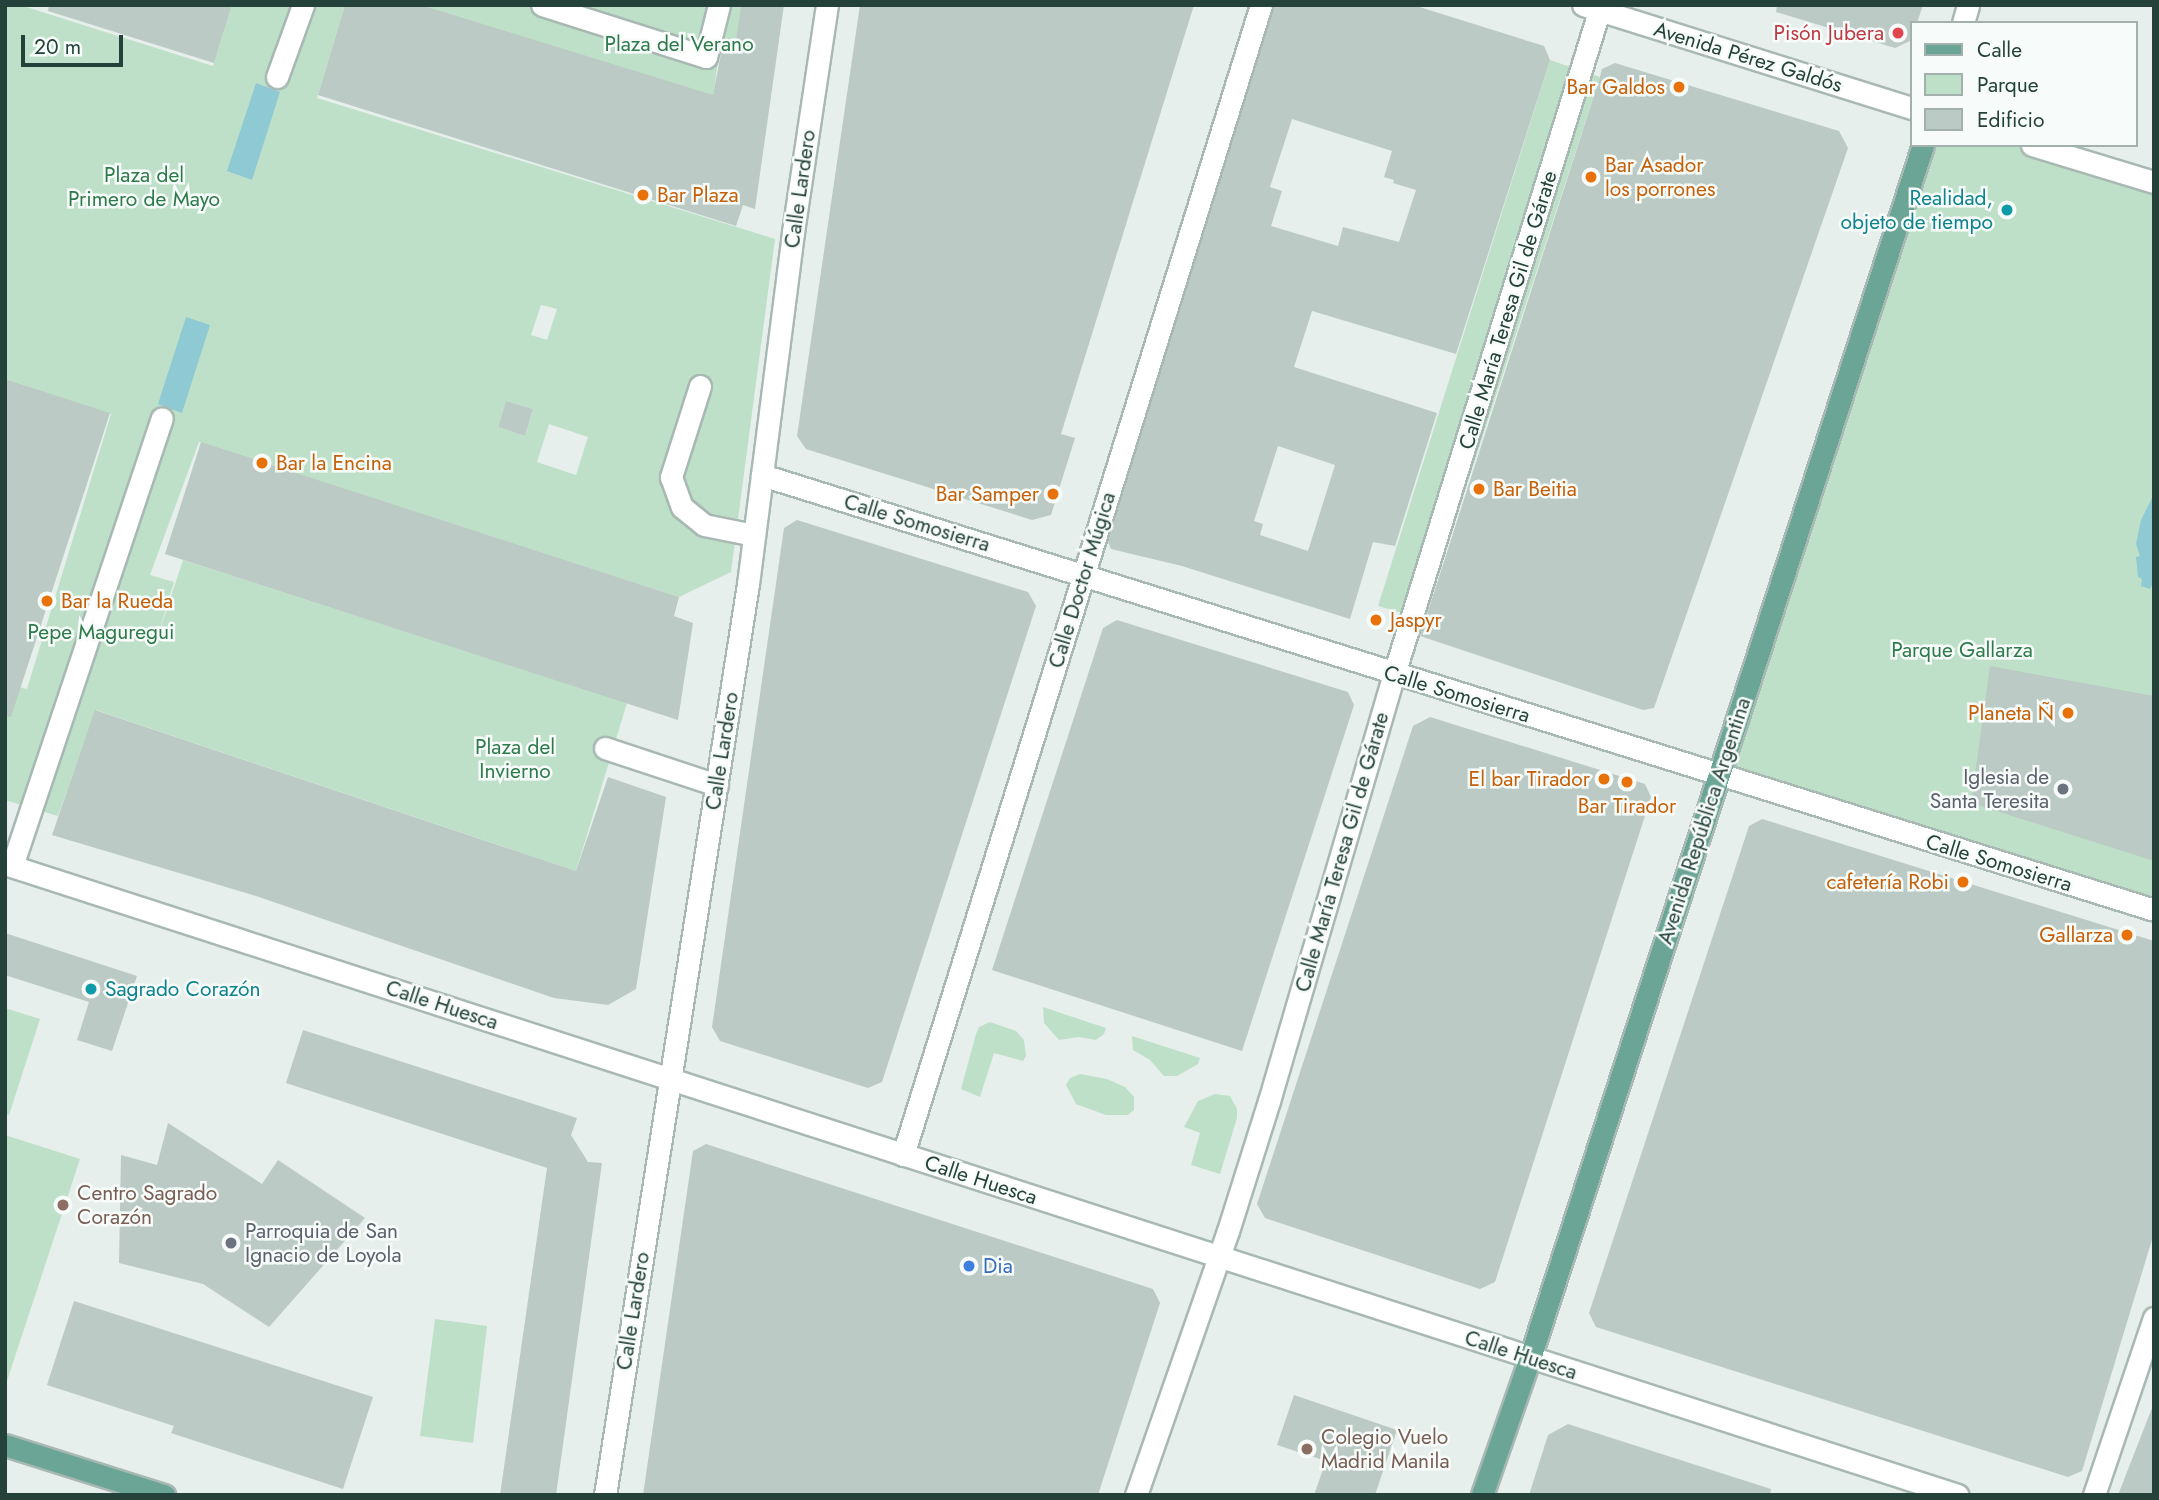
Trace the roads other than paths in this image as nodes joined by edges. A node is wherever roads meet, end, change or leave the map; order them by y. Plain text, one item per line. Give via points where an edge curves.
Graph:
1 (303, 5) edge
2 (542, 5) edge
3 (719, 5) edge
4 (827, 5) edge
5 (1261, 5) edge
6 (1594, 7) edge
7 (277, 77) dead end
8 (1910, 107) edge
9 (1922, 147) edge
10 (2039, 147) edge
11 (2154, 182) edge
12 (700, 386) dead end
13 (162, 418) dead end
14 (762, 475) junction
15 (754, 535) junction
16 (1083, 576) junction
17 (1394, 674) junction
18 (605, 748) dead end
19 (1719, 776) junction
20 (717, 785) junction
21 (9, 865) edge
22 (2154, 910) edge
23 (669, 1079) junction
24 (903, 1155) junction
25 (1219, 1258) junction
26 (2154, 1318) edge
27 (1530, 1358) junction
28 (5, 1446) edge
29 (164, 1495) edge
30 (605, 1495) edge
31 (1136, 1495) edge
32 (1482, 1495) edge
33 (1958, 1495) edge
34 (2094, 1495) edge

1 - 7 street
2 - 3 street via 706,57
4 - 14 street, Calle Lardero
5 - 16 street, Calle Doctor Múgica
6 - 8 street, Avenida Pérez Galdós
6 - 17 street, Calle María Teresa Gil de Gárate
9 - 19 main road, Avenida República Argentina
10 - 11 street
12 - 15 street via 671,477 682,507 704,525
13 - 21 street
14 - 15 street, Calle Lardero
14 - 16 street, Calle Somosierra
15 - 20 street, Calle Lardero
16 - 17 street, Calle Somosierra
16 - 24 street, Calle Doctor Múgica
17 - 19 street, Calle Somosierra
17 - 25 street, Calle María Teresa Gil de Gárate
18 - 20 street
19 - 22 street, Calle Somosierra
19 - 27 main road, Avenida República Argentina
20 - 23 street, Calle Lardero
21 - 23 street, Calle Huesca
23 - 24 street, Calle Huesca
23 - 30 street, Calle Lardero
24 - 25 street, Calle Huesca
25 - 27 street, Calle Huesca
25 - 31 street, Calle María Teresa Gil de Gárate
26 - 34 street
27 - 32 main road, Avenida República Argentina
27 - 33 street, Calle Huesca
28 - 29 main road

